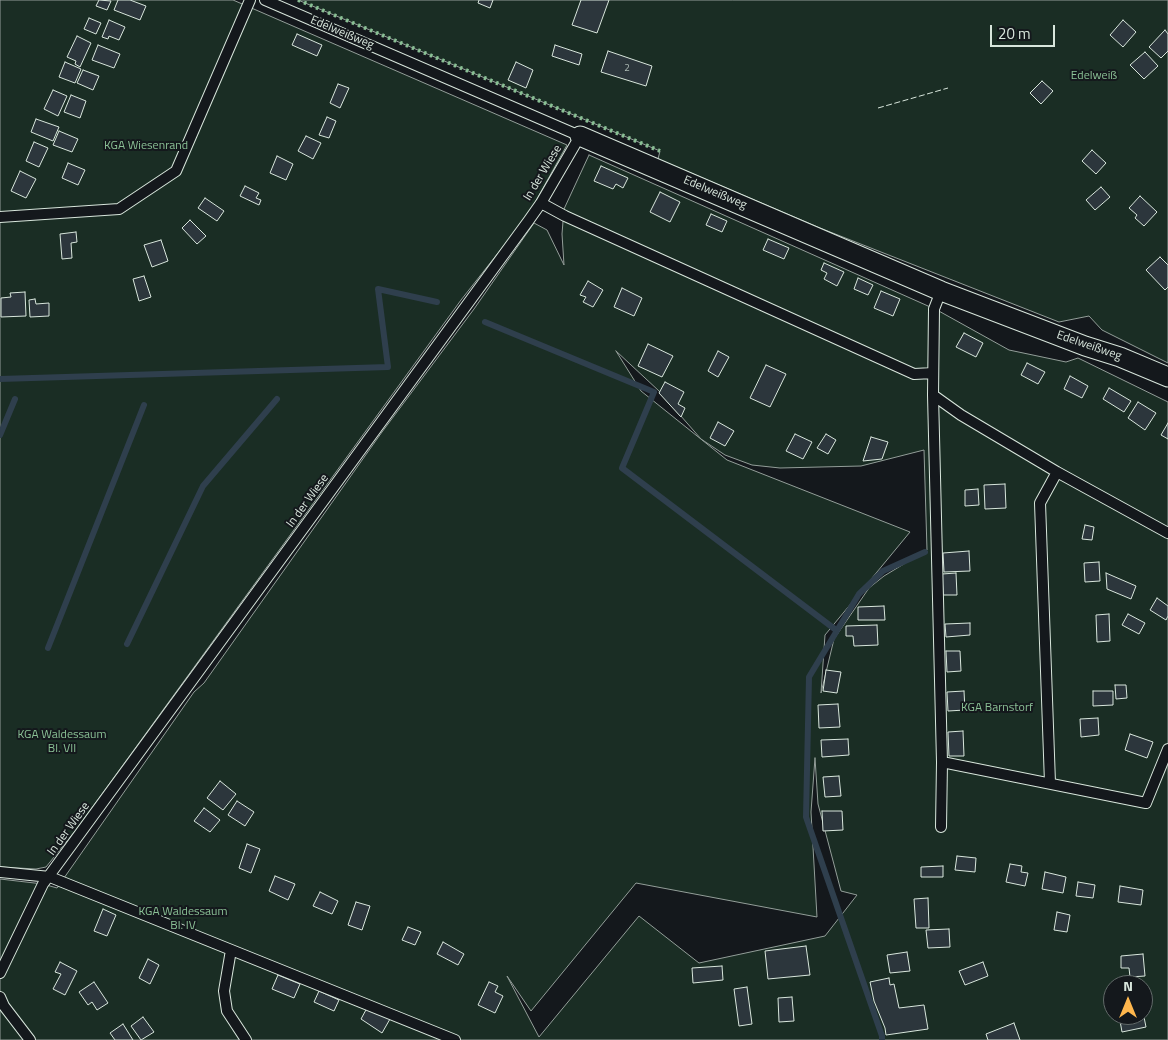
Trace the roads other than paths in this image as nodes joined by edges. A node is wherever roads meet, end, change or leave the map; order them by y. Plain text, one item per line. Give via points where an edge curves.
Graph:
1 (250, 0) edge
2 (265, 0) edge
3 (580, 136) junction
4 (541, 203) junction
5 (0, 217) edge
6 (941, 291) junction
7 (933, 373) junction
8 (1168, 377) edge
9 (933, 395) junction
10 (1058, 472) junction
11 (1168, 533) edge
12 (1168, 749) edge
13 (942, 762) junction
14 (1050, 783) junction
15 (941, 827) dead end
16 (0, 872) edge
17 (50, 877) junction
18 (230, 950) junction
19 (0, 973) edge
20 (0, 997) edge
21 (30, 1040) edge
22 (246, 1040) edge
23 (455, 1040) edge

1 - 5 lane via 176,172 119,209
2 - 3 lane, Edelweißweg
3 - 4 lane, In der Wiese
3 - 6 street, Edelweißweg
4 - 7 lane via 914,374
4 - 17 lane, In der Wiese
6 - 7 lane via 934,309
6 - 8 street, Edelweißweg
7 - 9 lane
9 - 10 lane
9 - 13 lane
10 - 11 lane
10 - 14 lane via 1040,503
12 - 14 lane via 1146,803
13 - 14 lane
13 - 15 lane
16 - 17 lane
17 - 18 lane
17 - 19 lane, In der Wiese via 40,889
18 - 22 lane via 224,991 227,1011
18 - 23 lane
20 - 21 lane

